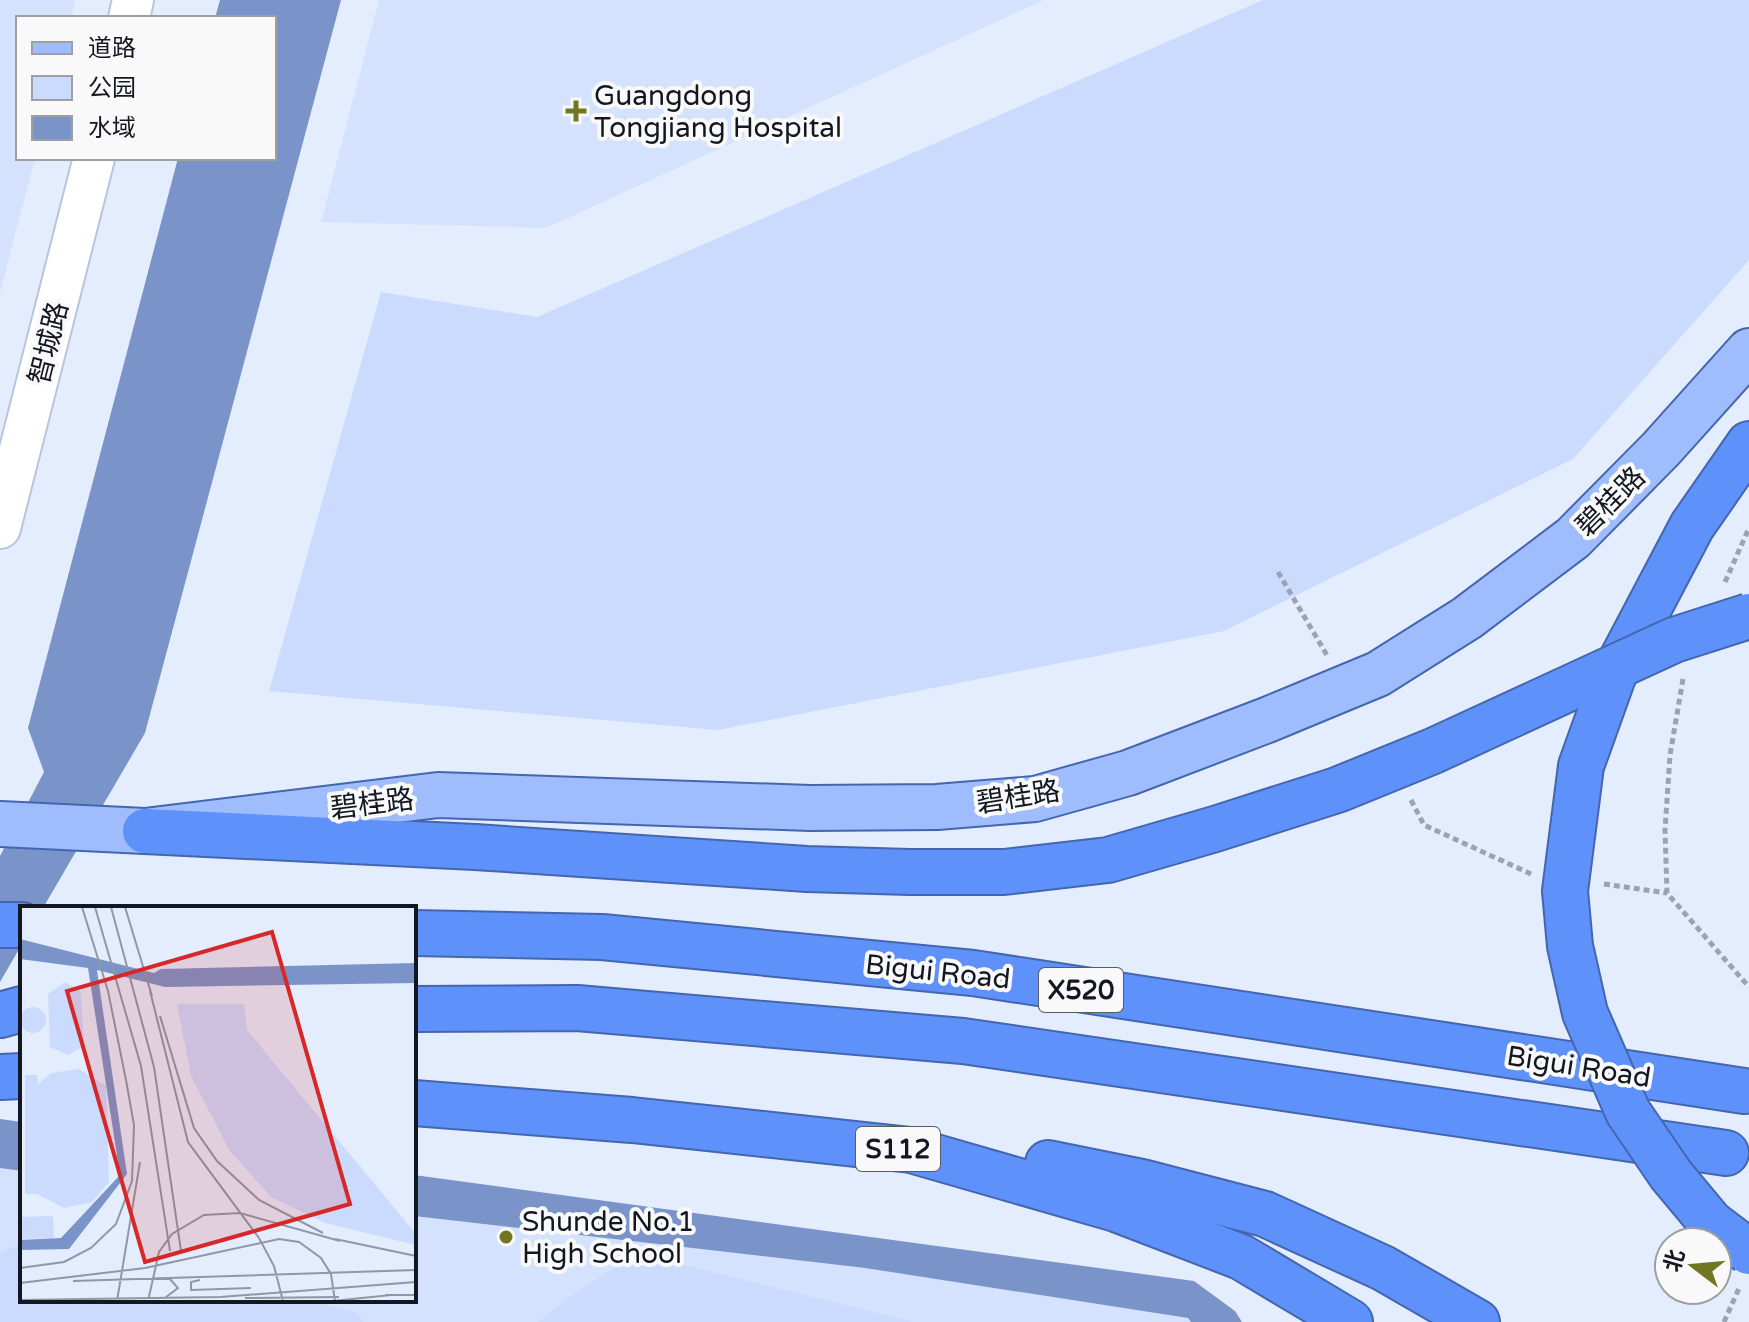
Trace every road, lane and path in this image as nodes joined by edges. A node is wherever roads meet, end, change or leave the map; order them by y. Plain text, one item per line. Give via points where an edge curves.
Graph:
1 (93, 160) edge
2 (1749, 351) edge
3 (1749, 444) edge
4 (0, 528) edge
5 (1749, 528) edge
6 (1737, 600) edge
7 (1687, 669) dead end
8 (0, 824) edge
9 (145, 831) junction
10 (416, 933) edge
11 (1749, 987) edge
12 (0, 1008) edge
13 (20, 1009) edge
14 (416, 1009) edge
15 (20, 1010) edge
16 (0, 1015) edge
17 (20, 1076) edge
18 (0, 1077) edge
19 (1744, 1091) dead end
20 (416, 1103) edge
21 (911, 1150) junction
22 (1726, 1153) dead end
23 (1749, 1252) edge
24 (1350, 1322) edge
25 (1477, 1322) edge

1 - 4 street, 智城路
2 - 9 main road, 碧桂路 via 1573,538 1467,618 1378,674 1128,773 1035,799 937,807 810,808 438,795
3 - 23 highway, bridge via 1692,526 1614,674 1581,766 1565,891 1585,1013 1628,1112 1711,1223
5 - 6 path
6 - 9 highway, bridge via 1674,640 1433,751 1337,790 1108,860 1004,872 792,869
7 - 11 path via 1670,755 1667,893
8 - 9 main road
10 - 19 highway, Bigui Road / X520 via 602,937 973,973
12 - 13 highway
14 - 22 highway, X520 via 577,1008 963,1041
15 - 16 highway
17 - 18 highway
20 - 21 highway, S112
21 - 24 highway, S112 via 1116,1209 1241,1257
21 - 25 highway via 1055,1164 1265,1214 1383,1268

